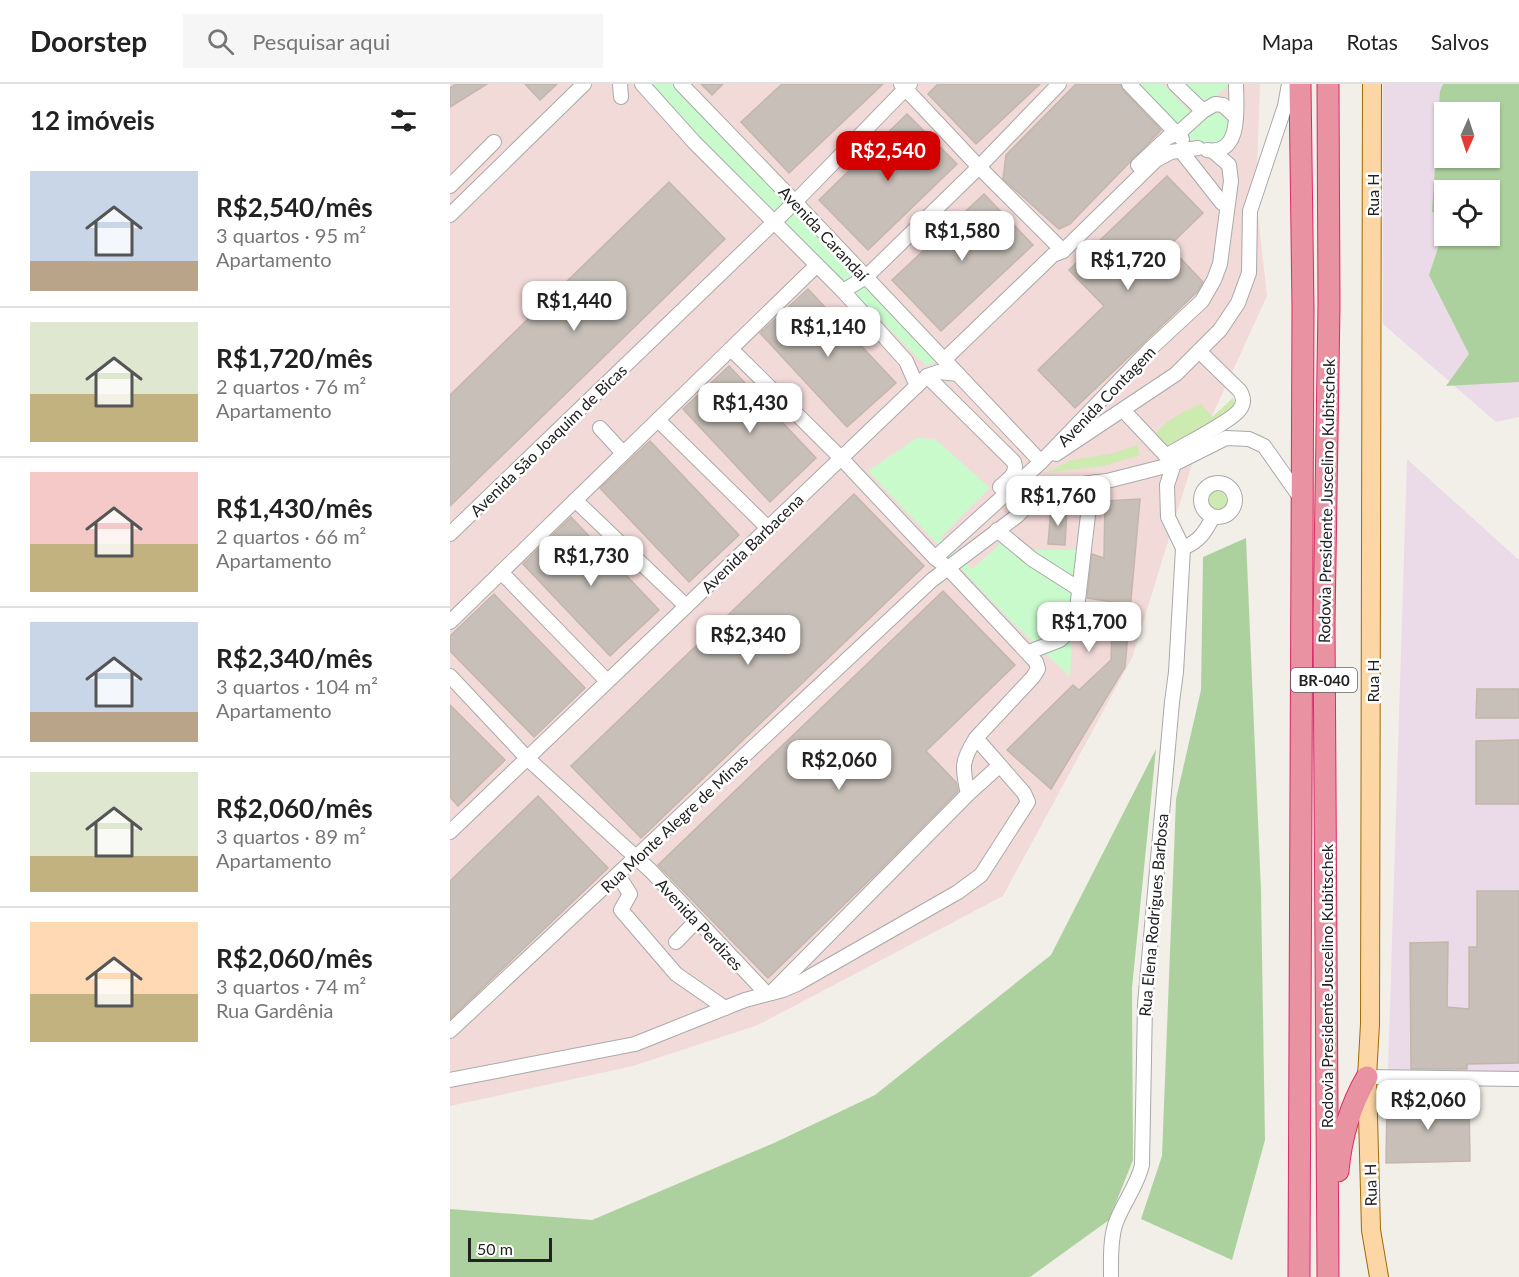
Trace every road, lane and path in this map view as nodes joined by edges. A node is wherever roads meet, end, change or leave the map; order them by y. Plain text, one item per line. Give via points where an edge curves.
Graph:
1 (584, 84) edge
2 (642, 84) edge
3 (681, 84) edge
4 (1059, 84) edge
5 (1130, 84) edge
6 (1174, 84) edge
7 (1236, 84) edge
8 (1289, 84) edge
9 (1300, 84) edge
10 (1328, 84) edge
11 (1372, 84) edge
12 (905, 85) edge
13 (1203, 111) junction
14 (1236, 117) junction
15 (1177, 133) junction
16 (494, 142) dead end
17 (1198, 148) junction
18 (1181, 151) junction
19 (1213, 151) junction
20 (979, 167) junction
21 (450, 186) edge
22 (795, 202) junction
23 (1222, 203) dead end
24 (450, 215) edge
25 (775, 222) junction
26 (1057, 250) junction
27 (818, 265) junction
28 (866, 277) junction
29 (843, 291) junction
30 (732, 349) junction
31 (1199, 351) junction
32 (945, 359) junction
33 (958, 374) junction
34 (927, 376) junction
35 (917, 386) junction
36 (981, 398) junction
37 (1123, 410) junction
38 (658, 420) junction
39 (600, 428) dead end
40 (997, 446) junction
41 (623, 453) junction
42 (841, 458) junction
43 (1170, 460) junction
44 (1041, 462) junction
45 (1095, 482) junction
46 (1003, 490) junction
47 (575, 500) junction
48 (1302, 500) junction
49 (1213, 517) dead end
50 (768, 528) junction
51 (997, 530) junction
52 (450, 534) edge
53 (1183, 548) junction
54 (935, 558) junction
55 (947, 567) junction
56 (501, 572) junction
57 (1079, 589) junction
58 (686, 606) junction
59 (450, 622) edge
60 (1029, 652) junction
61 (450, 676) edge
62 (608, 681) junction
63 (976, 738) junction
64 (527, 758) junction
65 (999, 766) junction
66 (968, 794) junction
67 (450, 832) edge
68 (636, 858) junction
69 (618, 875) junction
70 (697, 920) junction
71 (676, 942) dead end
72 (768, 993) junction
73 (725, 1008) junction
74 (450, 1031) edge
75 (1367, 1077) junction
76 (1519, 1079) edge
77 (450, 1080) edge
78 (1328, 1255) junction
79 (1298, 1270) edge
80 (1111, 1277) edge
81 (1328, 1277) edge
82 (1378, 1277) edge

1 - 24 street
2 - 25 street, Avenida Carandaí via 663,115
3 - 22 street, Avenida Carandaí
4 - 20 street
5 - 15 street
6 - 13 street
7 - 14 street
8 - 31 street via 1250,211 1249,273 1238,303 1221,330
9 - 48 highway, Rodovia Presidente Juscelino Kubitschek / BR-040
10 - 78 highway, Rodovia Presidente Juscelino Kubitschek / BR-040 via 1324,624
11 - 75 main road, Rua H via 1371,1000
12 - 20 street
12 - 22 street, Avenida São Joaquim de Bicas
13 - 14 street via 1215,104 1223,105
13 - 15 street
14 - 19 street via 1233,137 1227,145
15 - 17 street
15 - 26 street via 1141,161
16 - 21 street
17 - 18 street
17 - 19 street
18 - 23 street
18 - 26 street via 1163,155 1147,167
19 - 44 street, Avenida Contagem via 1229,165 1232,181 1220,264 1214,280 1202,301
20 - 26 street
20 - 28 street
22 - 25 street, Avenida São Joaquim de Bicas
22 - 28 street, Avenida Carandaí
25 - 27 street, Avenida Carandaí
25 - 52 street, Avenida São Joaquim de Bicas
26 - 32 street
27 - 29 street, Avenida Carandaí
27 - 30 street
28 - 29 street
28 - 32 street, Avenida Carandaí
29 - 35 street, Avenida Carandaí via 906,361
30 - 38 street
30 - 42 street
31 - 37 street via 1176,374
31 - 43 street via 1239,391 1243,403 1236,414
32 - 33 street, Avenida Carandaí
33 - 34 street via 939,372
33 - 36 street, Avenida Carandaí
34 - 35 street, Avenida Barbacena
34 - 40 street
35 - 42 street, Avenida Barbacena
36 - 40 street
36 - 44 street, Avenida Carandaí
37 - 43 street
37 - 44 street
38 - 41 street
38 - 50 street
39 - 41 street
40 - 46 street via 1016,469
41 - 47 street
42 - 50 street, Avenida Barbacena
42 - 54 street
43 - 45 street, Rua Monte Alegre de Minas
43 - 48 street via 1226,438 1249,439 1264,446
43 - 53 street, Rua Elena Rodrigues Barbosa via 1168,517
44 - 46 street, Avenida Contagem
45 - 51 street, Rua Monte Alegre de Minas via 1057,487 1042,494
45 - 57 street
46 - 54 street, Avenida Contagem
47 - 56 street
47 - 58 street
48 - 79 highway, Rodovia Presidente Juscelino Kubitschek / BR-040
49 - 53 street via 1202,536
50 - 58 street, Avenida Barbacena
51 - 55 street, Rua Monte Alegre de Minas
51 - 57 street via 1032,559
53 - 80 street, Rua Elena Rodrigues Barbosa via 1176,672 1145,1004 1142,1165 1115,1224
54 - 55 street
55 - 60 street
55 - 68 street, Rua Monte Alegre de Minas
56 - 59 street
56 - 62 street
57 - 60 street via 1075,627 1060,640
58 - 62 street, Avenida Barbacena
60 - 63 street via 1038,669
61 - 64 street, Avenida Perdizes
62 - 64 street, Avenida Barbacena
63 - 65 street
63 - 66 street via 963,764
64 - 67 street, Avenida Barbacena
64 - 68 street, Avenida Perdizes
65 - 66 street
65 - 72 street via 1028,802 981,875 797,984
66 - 72 street
68 - 69 street, Rua Monte Alegre de Minas
68 - 70 street, Avenida Perdizes
69 - 73 street via 630,894 621,910 636,930 676,974
69 - 74 street, Rua Monte Alegre de Minas
70 - 71 street
70 - 72 street, Avenida Perdizes
72 - 73 street
73 - 77 street via 635,1044
75 - 76 street
75 - 78 highway via 1356,1095 1342,1141
75 - 82 main road, Rua H via 1371,1230
78 - 81 highway, Rodovia Presidente Juscelino Kubitschek / BR-040

